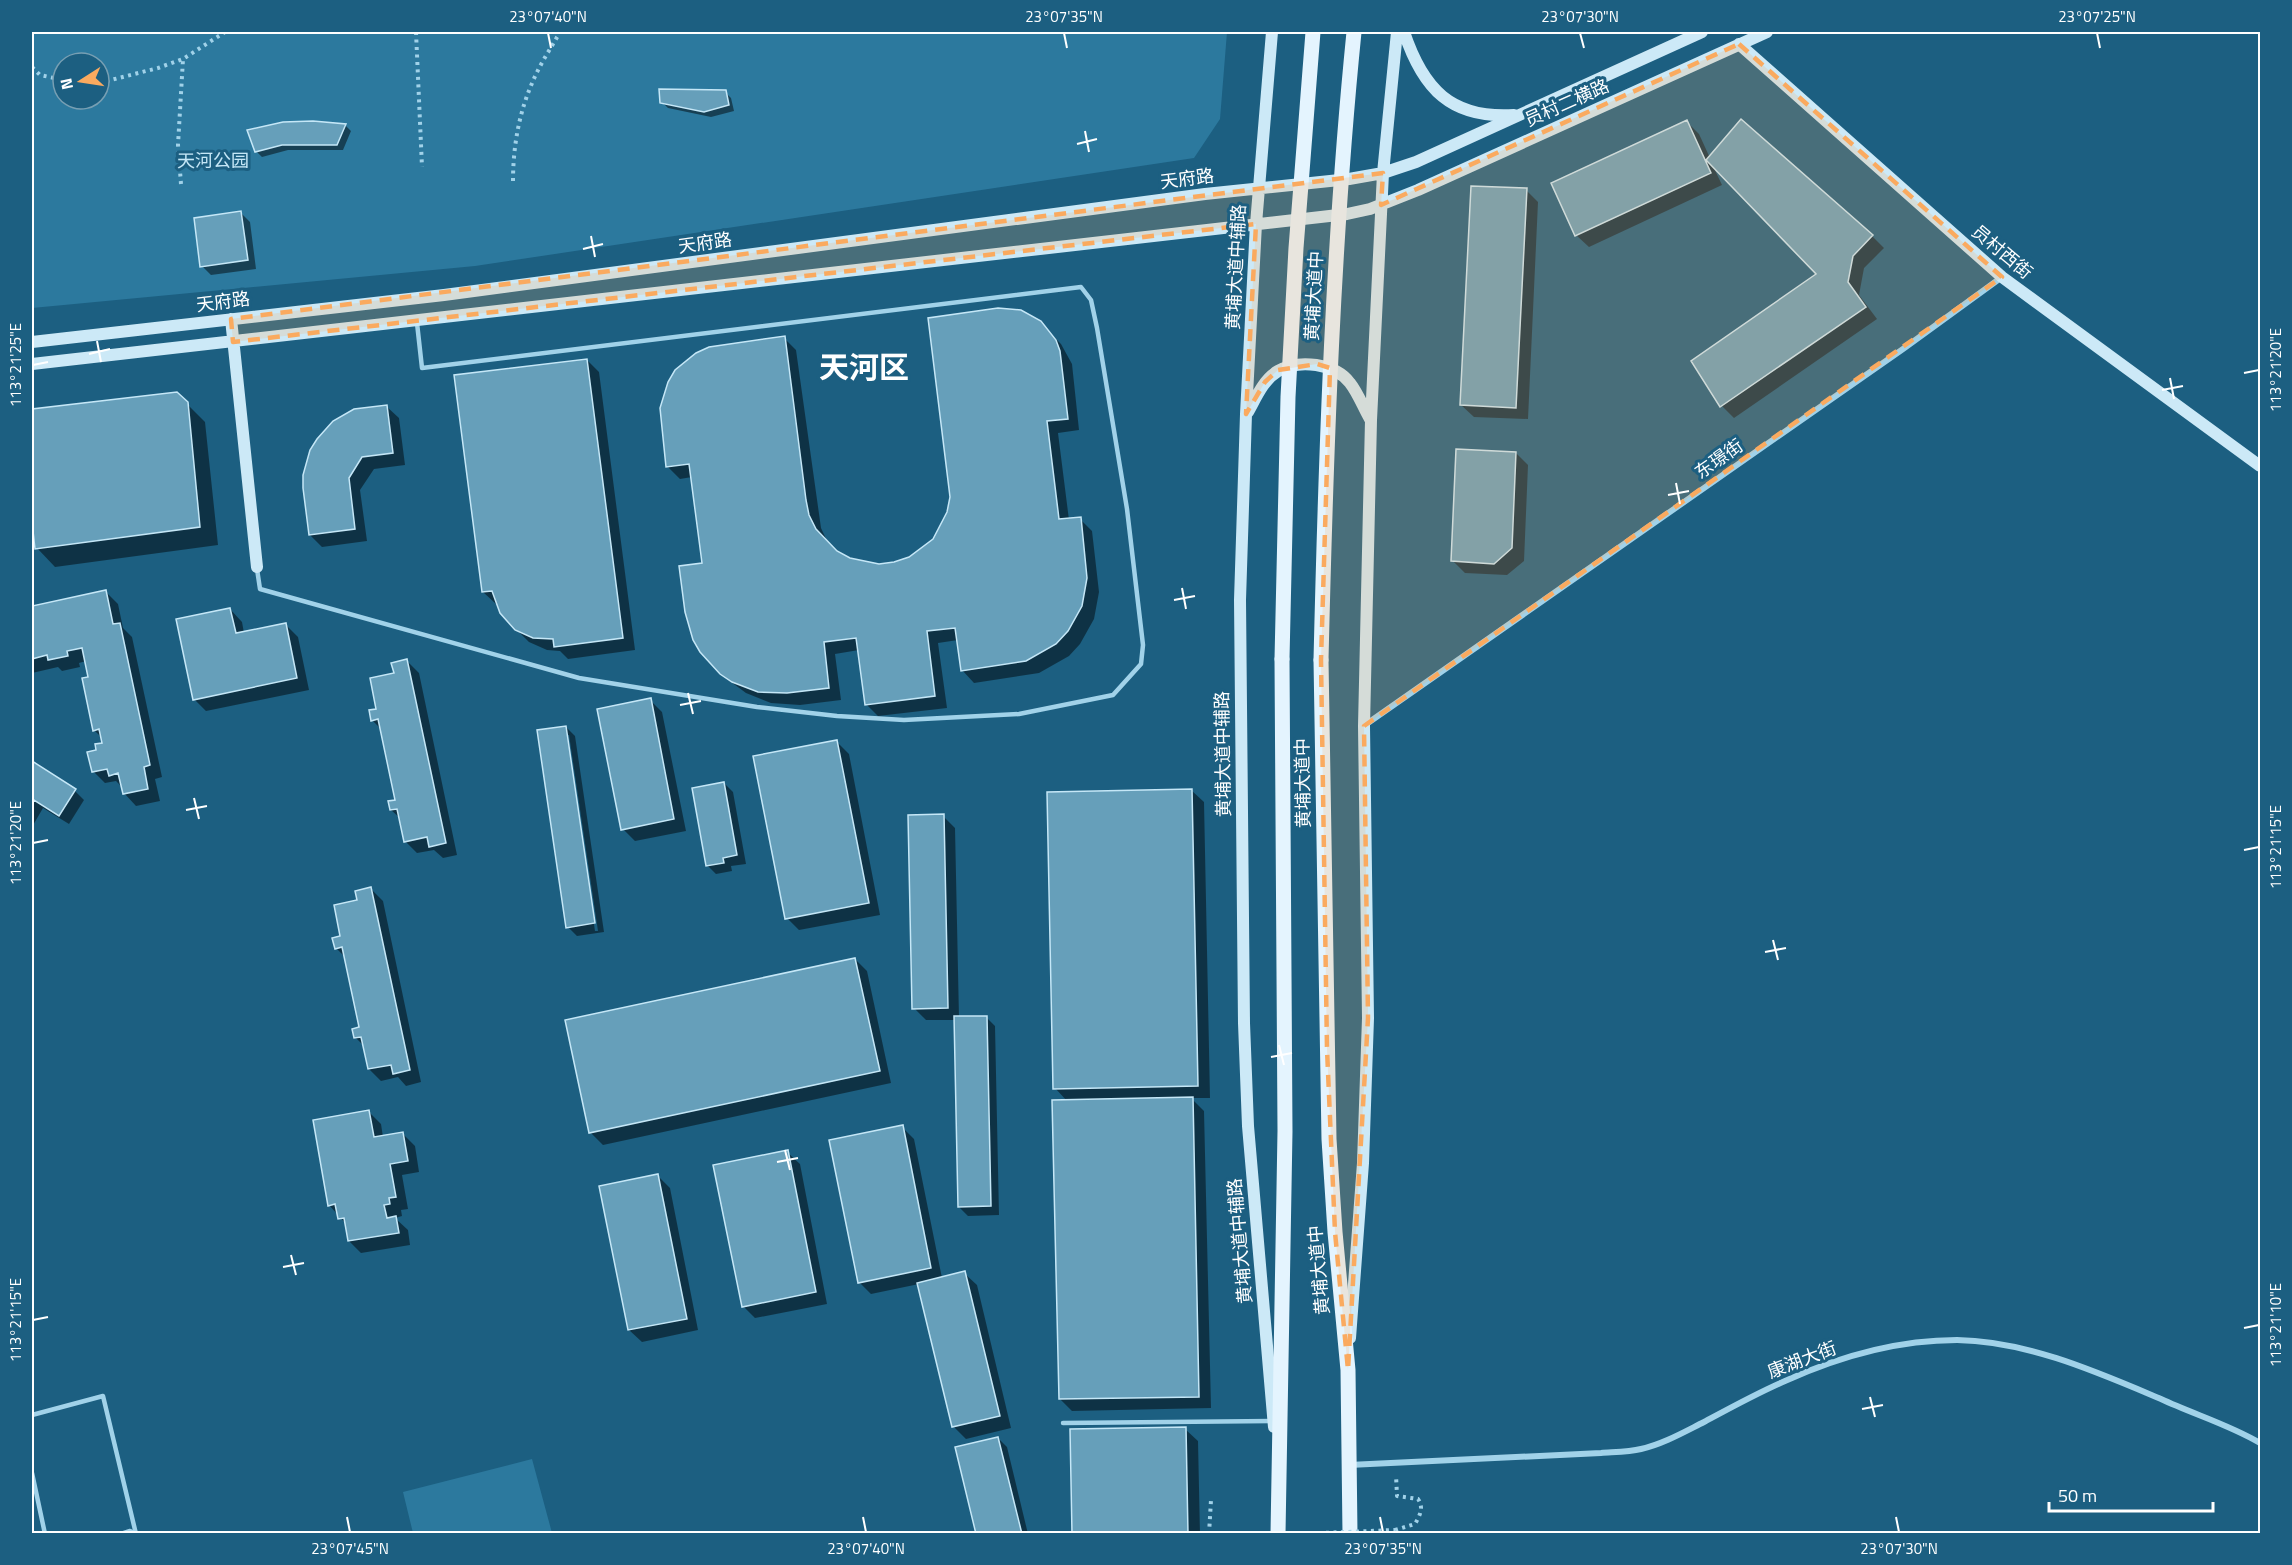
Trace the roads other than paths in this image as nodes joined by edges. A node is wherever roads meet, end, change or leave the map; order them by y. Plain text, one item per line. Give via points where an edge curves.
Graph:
1 (1272, 32) edge
2 (1313, 32) edge
3 (1354, 32) edge
4 (1397, 32) edge
5 (1404, 32) edge
6 (1701, 32) edge
7 (1767, 32) edge
8 (1739, 44) junction
9 (1521, 114) junction
10 (1383, 173) junction
11 (1258, 188) junction
12 (1381, 205) junction
13 (1256, 224) junction
14 (2002, 277) junction
15 (231, 319) junction
16 (417, 320) junction
17 (32, 342) edge
18 (234, 342) junction
19 (32, 364) edge
20 (1246, 414) junction
21 (1371, 420) junction
22 (2260, 466) edge
23 (257, 567) joint
24 (1364, 726) junction
25 (1348, 1370) junction
26 (32, 1415) edge
27 (1273, 1421) junction
28 (1063, 1423) dead end
29 (2260, 1443) edge
30 (1348, 1465) junction
31 (32, 1473) edge
32 (1278, 1476) junction
33 (45, 1533) edge
34 (121, 1533) edge
35 (135, 1533) edge
36 (1278, 1533) edge
37 (1350, 1533) edge

1 - 11 main road, 黄埔大道中辅路
2 - 32 main road, 黄埔大道中, bridge via 1288,397 1282,659 1285,1131
3 - 25 main road, 黄埔大道中, bridge via 1331,332 1322,660 1329,1139
4 - 10 main road
5 - 9 main road via 1425,76 1454,105 1478,114
6 - 9 main road, 员村二横路
7 - 8 main road, 员村二横路
8 - 12 main road, 员村二横路
8 - 14 main road, 员村西街
9 - 10 main road, 员村二横路
10 - 11 main road, 天府路
10 - 12 main road
11 - 13 main road, 黄埔大道中辅路
11 - 15 main road, 天府路 via 523,285
12 - 13 main road via 1347,214
12 - 21 main road
13 - 16 main road
13 - 20 main road, 黄埔大道中辅路
14 - 22 main road, 员村西街
14 - 24 street, 东璟街
15 - 17 main road, 天府路
15 - 18 main road
16 - 18 main road
16 - 23 lane via 422,368 1081,287 1091,300 1098,328 1123,486 1143,645 1141,664 1113,695 1018,714 904,720 757,707 579,678 368,620 260,589
18 - 19 main road
18 - 23 main road
20 - 21 main road via 1265,382 1278,370 1317,364 1338,371 1350,382
20 - 27 main road, 黄埔大道中辅路 via 1240,600 1244,1023 1248,1126
21 - 24 main road
24 - 25 main road via 1368,1018 1363,1163
25 - 30 main road, 黄埔大道中
26 - 35 lane via 103,1396
27 - 28 lane
27 - 32 main road, 黄埔大道中辅路
29 - 30 street, 康湖大街 via 2073,1364 2004,1346 1958,1340 1882,1349 1815,1369 1641,1449
30 - 37 main road, 黄埔大道中
31 - 33 lane
32 - 36 main road, 黄埔大道中
34 - 35 lane

